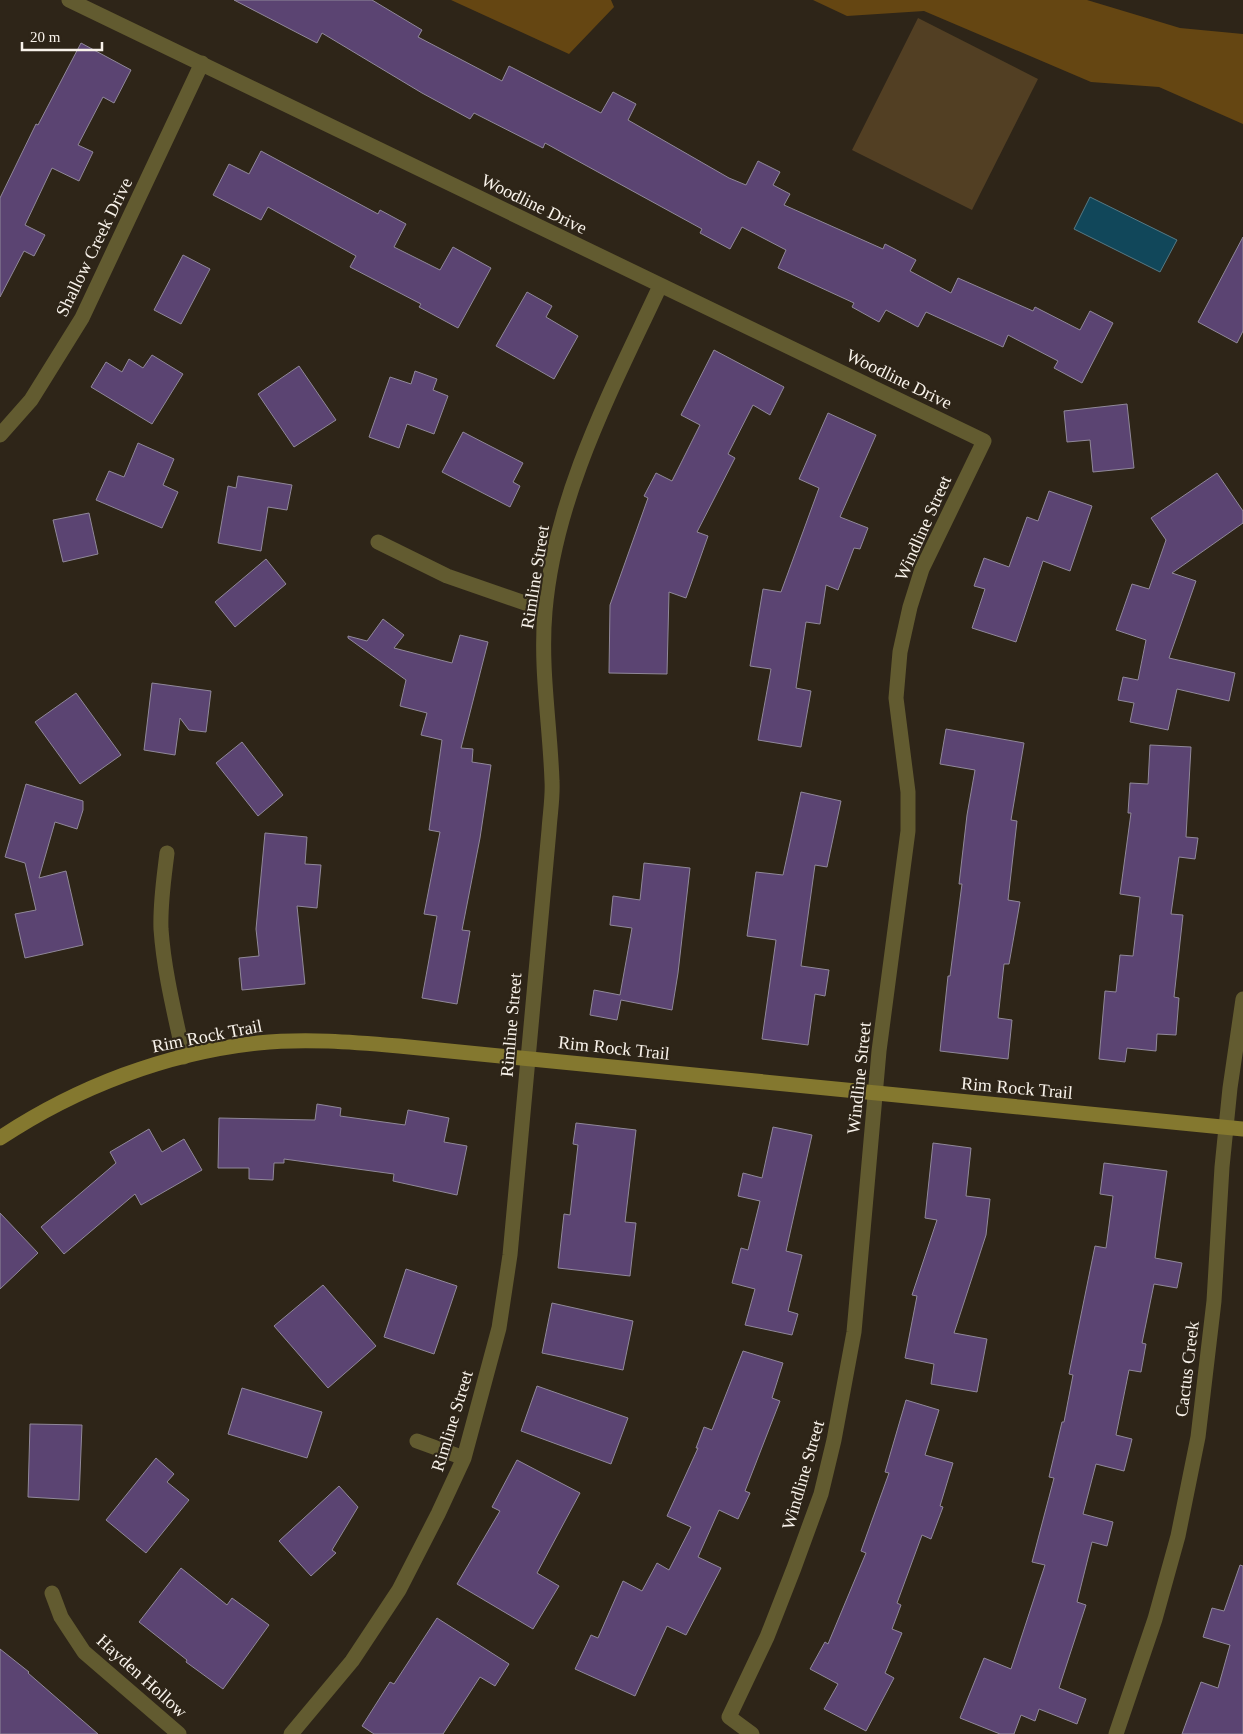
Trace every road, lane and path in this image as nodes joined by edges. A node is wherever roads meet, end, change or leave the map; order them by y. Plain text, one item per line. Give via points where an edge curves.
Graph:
1 (69, 0) edge
2 (202, 63) junction
3 (660, 286) junction
4 (0, 435) edge
5 (984, 441) joint
6 (378, 542) dead end
7 (545, 610) junction
8 (167, 853) dead end
9 (1243, 998) edge
10 (184, 1057) junction
11 (527, 1058) junction
12 (876, 1094) junction
13 (1226, 1127) junction
14 (1243, 1129) edge
15 (0, 1138) edge
16 (417, 1441) dead end
17 (464, 1458) junction
18 (52, 1593) dead end
19 (179, 1734) edge
20 (291, 1734) edge
21 (752, 1734) edge
22 (1116, 1734) edge

1 - 2 street, Woodline Drive
2 - 3 street, Woodline Drive
2 - 4 street, Shallow Creek Drive via 82,318 31,400
3 - 5 street, Woodline Drive
3 - 7 street, Rimline Street via 599,417 572,488 555,548
5 - 12 street, Windline Street via 922,569 900,652 896,698 908,792 908,830
6 - 7 street via 446,576
7 - 11 street, Rimline Street via 543,649 552,783
8 - 10 street via 162,890 162,937
9 - 13 street, Cactus Creek
10 - 11 street, Rim Rock Trail via 251,1044 299,1041 367,1043
10 - 15 street, Rim Rock Trail via 120,1076 88,1090
11 - 12 street, Rim Rock Trail
11 - 17 street, Rimline Street via 510,1255 499,1328
12 - 13 street, Rim Rock Trail
12 - 21 street, Windline Street via 854,1332 834,1440 820,1494 794,1568 767,1637 729,1717
13 - 14 street, Rim Rock Trail
13 - 22 street, Cactus Creek via 1214,1301 1198,1437 1178,1536
16 - 17 street
17 - 20 street, Rimline Street via 399,1590 352,1661
18 - 19 street, Hayden Hollow via 61,1617 84,1652

